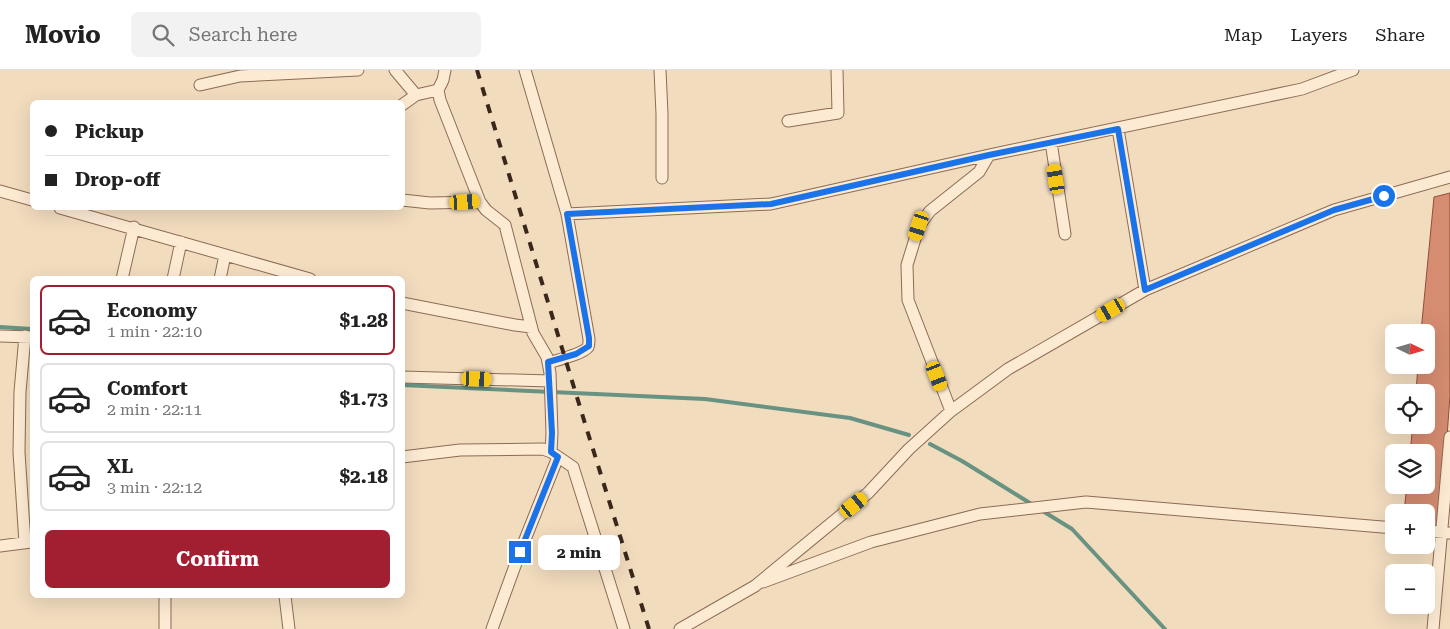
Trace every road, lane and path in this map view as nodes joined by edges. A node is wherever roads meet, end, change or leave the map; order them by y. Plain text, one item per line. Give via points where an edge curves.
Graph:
1 (358, 70) edge
2 (396, 70) edge
3 (445, 70) edge
4 (525, 70) edge
5 (660, 70) edge
6 (837, 70) edge
7 (1353, 70) edge
8 (200, 84) dead end
9 (438, 90) junction
10 (416, 95) junction
11 (405, 103) edge
12 (788, 121) dead end
13 (1118, 129) junction
14 (1051, 142) junction
15 (989, 155) junction
16 (1450, 177) edge
17 (662, 178) dead end
18 (0, 191) edge
19 (30, 199) edge
20 (405, 200) edge
21 (480, 202) junction
22 (68, 210) edge
23 (567, 214) junction
24 (134, 227) junction
25 (1065, 234) dead end
26 (181, 242) junction
27 (225, 255) junction
28 (123, 276) edge
29 (174, 276) edge
30 (221, 276) edge
31 (299, 276) edge
32 (1145, 290) junction
33 (405, 304) edge
34 (531, 326) junction
35 (0, 336) edge
36 (29, 337) edge
37 (548, 362) junction
38 (405, 377) edge
39 (550, 381) junction
40 (950, 411) junction
41 (1450, 438) edge
42 (555, 455) junction
43 (405, 457) edge
44 (1385, 527) edge
45 (1446, 533) edge
46 (29, 542) edge
47 (0, 546) edge
48 (755, 586) junction
49 (165, 598) edge
50 (285, 598) edge
51 (166, 629) edge
52 (289, 629) edge
53 (492, 629) edge
54 (624, 629) edge
55 (680, 629) edge
56 (1433, 629) edge

1 - 8 street via 240,76
2 - 10 street
3 - 9 street
4 - 23 street
5 - 17 street
6 - 12 street via 838,113
7 - 13 street via 1302,89
9 - 10 street
9 - 21 street
10 - 11 street
13 - 14 street
13 - 32 street
14 - 15 street
14 - 25 street
15 - 23 street via 771,204
15 - 40 street via 979,172 930,211 919,226 907,265 908,300
16 - 32 street via 1334,210
18 - 19 street
20 - 21 street
21 - 34 street via 505,225
22 - 24 street
23 - 37 street via 589,346 576,354
24 - 26 street
24 - 28 street
26 - 27 street
26 - 29 street
27 - 30 street
27 - 31 street
32 - 40 street via 1008,369
33 - 34 street
34 - 37 street
35 - 36 street
36 - 46 street via 20,392 19,452
37 - 39 street
38 - 39 street
39 - 42 street
40 - 48 street via 868,493
41 - 45 street
42 - 43 street via 543,450 460,450
42 - 53 street
42 - 54 street via 572,467
44 - 48 street via 1086,502 980,514 871,542
45 - 56 street
46 - 47 street
48 - 55 street
49 - 51 street
50 - 52 street

